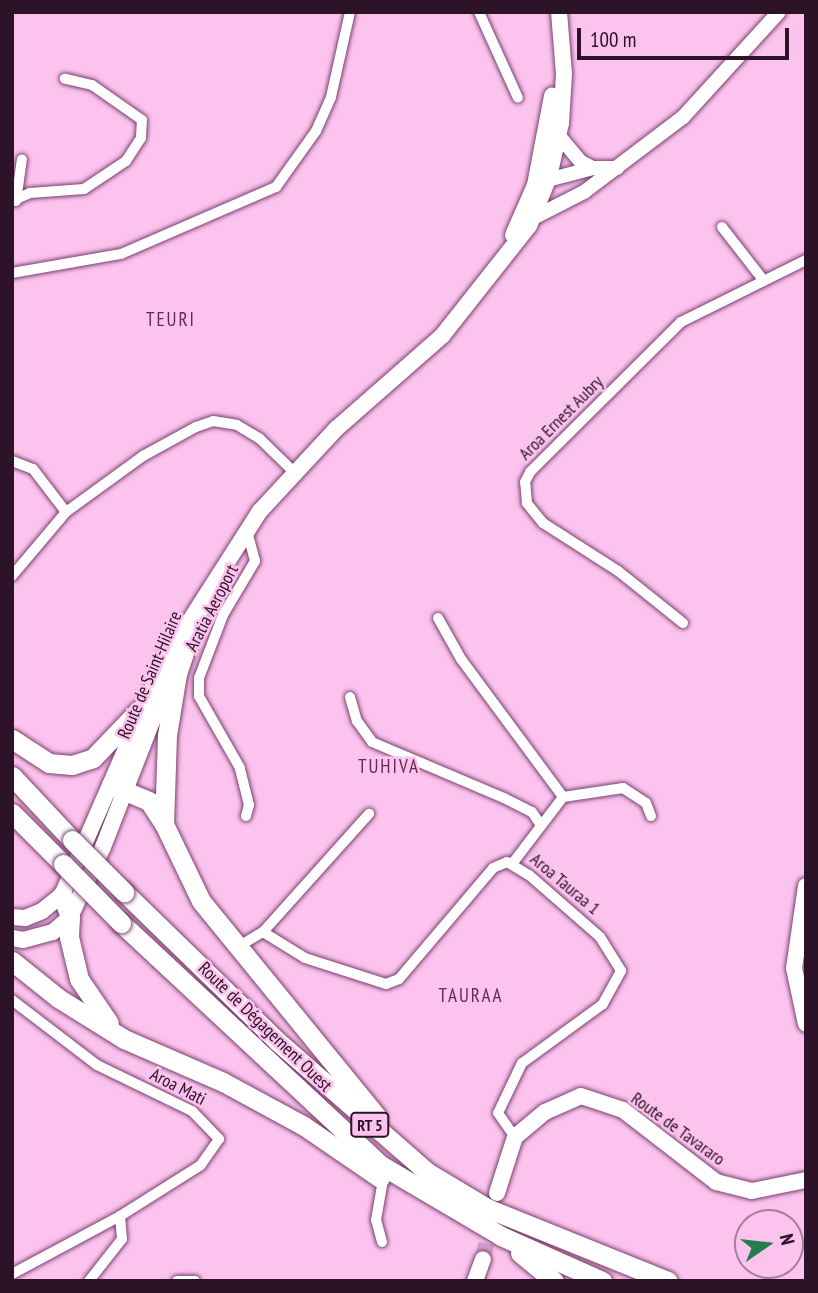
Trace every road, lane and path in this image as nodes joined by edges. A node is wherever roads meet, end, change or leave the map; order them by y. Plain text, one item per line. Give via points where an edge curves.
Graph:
1 (350, 12) edge
2 (479, 12) edge
3 (558, 12) edge
4 (779, 12) edge
5 (65, 79) dead end
6 (518, 98) dead end
7 (559, 135) junction
8 (22, 159) dead end
9 (593, 168) junction
10 (617, 168) junction
11 (549, 177) junction
12 (535, 185) junction
13 (15, 202) edge
14 (534, 217) junction
15 (722, 227) dead end
16 (806, 260) edge
17 (12, 273) edge
18 (493, 275) junction
19 (764, 281) junction
20 (12, 461) edge
21 (294, 472) junction
22 (66, 512) junction
23 (247, 531) junction
24 (12, 576) edge
25 (198, 611) junction
26 (438, 618) dead end
27 (683, 623) dead end
28 (350, 698) dead end
29 (139, 710) junction
30 (12, 739) edge
31 (12, 776) edge
32 (118, 788) junction
33 (563, 797) junction
34 (12, 813) edge
35 (369, 814) dead end
36 (246, 816) dead end
37 (651, 816) dead end
38 (164, 824) junction
39 (540, 824) junction
40 (512, 864) junction
41 (806, 886) edge
42 (62, 895) junction
43 (12, 917) edge
44 (70, 917) junction
45 (263, 932) junction
46 (12, 938) edge
47 (236, 948) junction
48 (12, 961) edge
49 (12, 1000) edge
50 (806, 1024) edge
51 (124, 1040) junction
52 (515, 1137) junction
53 (427, 1172) junction
54 (383, 1180) junction
55 (806, 1180) edge
56 (497, 1193) dead end
57 (452, 1208) junction
58 (120, 1216) junction
59 (501, 1236) junction
60 (382, 1242) dead end
61 (483, 1258) tunnel mouth
62 (12, 1275) edge
63 (89, 1281) edge
64 (177, 1281) edge
65 (195, 1281) edge
66 (475, 1281) edge
67 (554, 1281) edge
68 (602, 1281) edge
69 (668, 1281) edge

1 - 17 street via 331,97 316,131 276,187 182,231 112,257
2 - 6 street
3 - 7 main road via 564,74
3 - 12 main road via 550,124
4 - 10 street via 683,117
5 - 13 street via 92,85 142,120 141,138 125,161 84,189 51,190
7 - 9 street via 572,153
7 - 11 main road
8 - 13 street
9 - 10 street
9 - 11 street
10 - 14 street via 564,205
11 - 12 street
11 - 14 main road
12 - 18 main road
14 - 18 main road
15 - 19 street
16 - 19 street, Aroa Ernest Aubry
18 - 21 main road via 442,336 357,409
19 - 27 street, Aroa Ernest Aubry via 681,323 525,482 527,503 543,523 618,571
20 - 22 street via 33,469
21 - 22 street via 248,430 212,421 157,447
21 - 23 main road
22 - 24 street
23 - 25 main road
23 - 36 street, Aratia Aeroport via 255,561 223,615 199,678 199,696 240,768 249,805
25 - 29 main road, Route de Saint-Hilaire
25 - 32 main road, Route de Saint-Hilaire
25 - 38 highway via 177,674 167,736
26 - 33 street via 461,659
28 - 39 street via 357,721 372,742 504,798 532,812
29 - 30 highway via 93,758 72,765 49,763
29 - 32 main road, Route de Saint-Hilaire
31 - 53 highway, Route de Dégagement Ouest / RT 5, bridge via 277,1041
32 - 38 highway via 149,801
32 - 42 main road, Route de Saint-Hilaire
32 - 44 main road, Route de Saint-Hilaire
33 - 37 street via 623,788 646,803
33 - 39 street
34 - 57 highway, Route de Dégagement Ouest / RT 5, bridge via 121,923 379,1164
35 - 45 street
38 - 47 highway via 180,865
39 - 40 street
40 - 45 street, Aroa Tauraa 1 via 500,864 483,876 393,983 376,982 305,958
40 - 52 street, Aroa Tauraa 1 via 600,937 621,971 603,1004 522,1063 498,1113
41 - 50 main road via 794,968
42 - 43 main road via 42,911 25,918
42 - 44 highway
44 - 46 main road via 53,933
44 - 51 highway via 69,937 79,979 96,1009
45 - 47 street
47 - 53 highway via 327,1061
48 - 51 highway via 58,998
49 - 58 street, Aroa Mati via 77,1053 124,1081 192,1111 219,1139 201,1165
51 - 54 highway via 223,1082 304,1126
52 - 55 main road, Route de Tavararo via 545,1111 581,1096 623,1110 716,1182 752,1191
52 - 56 main road
53 - 69 highway, Route de Dégagement Ouest / RT 5 via 487,1208 579,1249
54 - 57 highway via 418,1200
54 - 60 street via 376,1220
57 - 59 highway, Route de Dégagement Ouest / RT 5
58 - 62 street, Aroa Mati
58 - 63 street via 122,1239
59 - 67 highway
59 - 68 highway, Route de Dégagement Ouest / RT 5
61 - 66 main road
64 - 65 street

